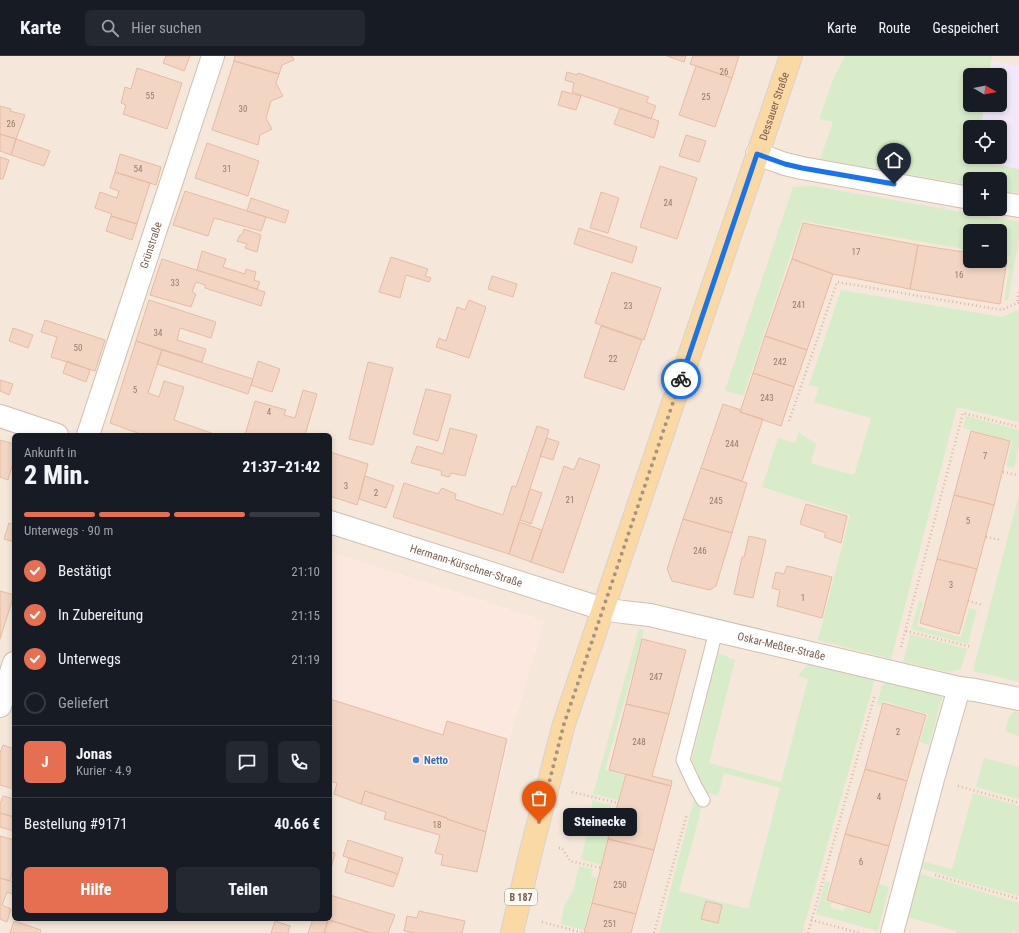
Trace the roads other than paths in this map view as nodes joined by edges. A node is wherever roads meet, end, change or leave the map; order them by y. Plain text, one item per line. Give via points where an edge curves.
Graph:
1 (213, 56) edge
2 (791, 56) edge
3 (757, 154) junction
4 (963, 197) edge
5 (1007, 204) edge
6 (1019, 206) edge
7 (0, 416) edge
8 (51, 433) edge
9 (89, 433) edge
10 (332, 523) edge
11 (603, 609) junction
12 (716, 631) junction
13 (12, 669) edge
14 (959, 688) junction
15 (1019, 700) edge
16 (0, 706) edge
17 (703, 800) dead end
18 (514, 925) edge
19 (892, 933) edge

1 - 9 street, Grünstraße
2 - 3 main road, Dessauer Straße / B 187
3 - 4 street via 802,168
3 - 11 main road, Dessauer Straße / B 187
5 - 6 street
7 - 8 street
10 - 11 street, Hermann-Kürschner-Straße
11 - 12 street, Oskar-Meßter-Straße via 650,615
11 - 18 main road, Dessauer Straße / B 187 via 564,724
12 - 14 street, Oskar-Meßter-Straße
12 - 17 lane via 684,760
13 - 16 street
14 - 15 street, Oskar-Meßter-Straße
14 - 19 street

